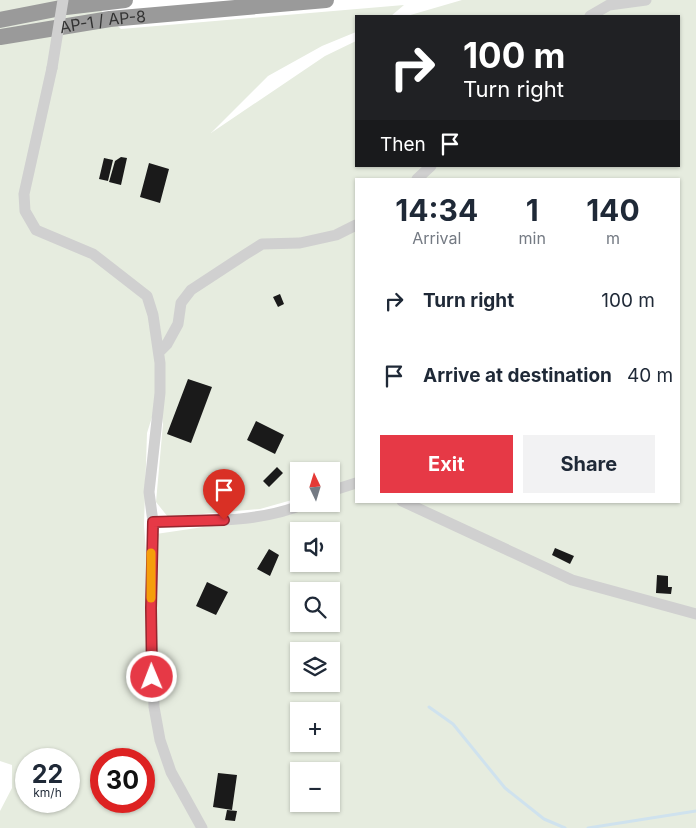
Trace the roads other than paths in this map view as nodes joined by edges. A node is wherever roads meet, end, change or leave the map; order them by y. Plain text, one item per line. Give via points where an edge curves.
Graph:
1 (63, 0) edge
2 (125, 0) edge
3 (326, 0) edge
4 (646, 0) edge
5 (592, 15) edge
6 (0, 20) edge
7 (0, 37) edge
8 (430, 167) edge
9 (418, 178) edge
10 (355, 225) edge
11 (159, 352) junction
12 (355, 483) edge
13 (340, 488) edge
14 (406, 503) edge
15 (290, 510) edge
16 (153, 522) junction
17 (696, 614) edge
18 (202, 828) edge

1 - 11 street, bridge via 52,68 24,194 24,211 36,230 93,254 147,296 154,315
2 - 6 highway, AP-1 / AP-8
3 - 7 highway, AP-1 / AP-8 via 110,19
4 - 5 street via 609,5
8 - 9 street
10 - 11 street via 300,243 262,244 238,259 191,290 181,303 178,324
11 - 16 street via 160,393 149,492
12 - 13 street
14 - 17 street via 572,580
15 - 16 street via 224,520
16 - 18 street via 154,707 160,740 171,772

